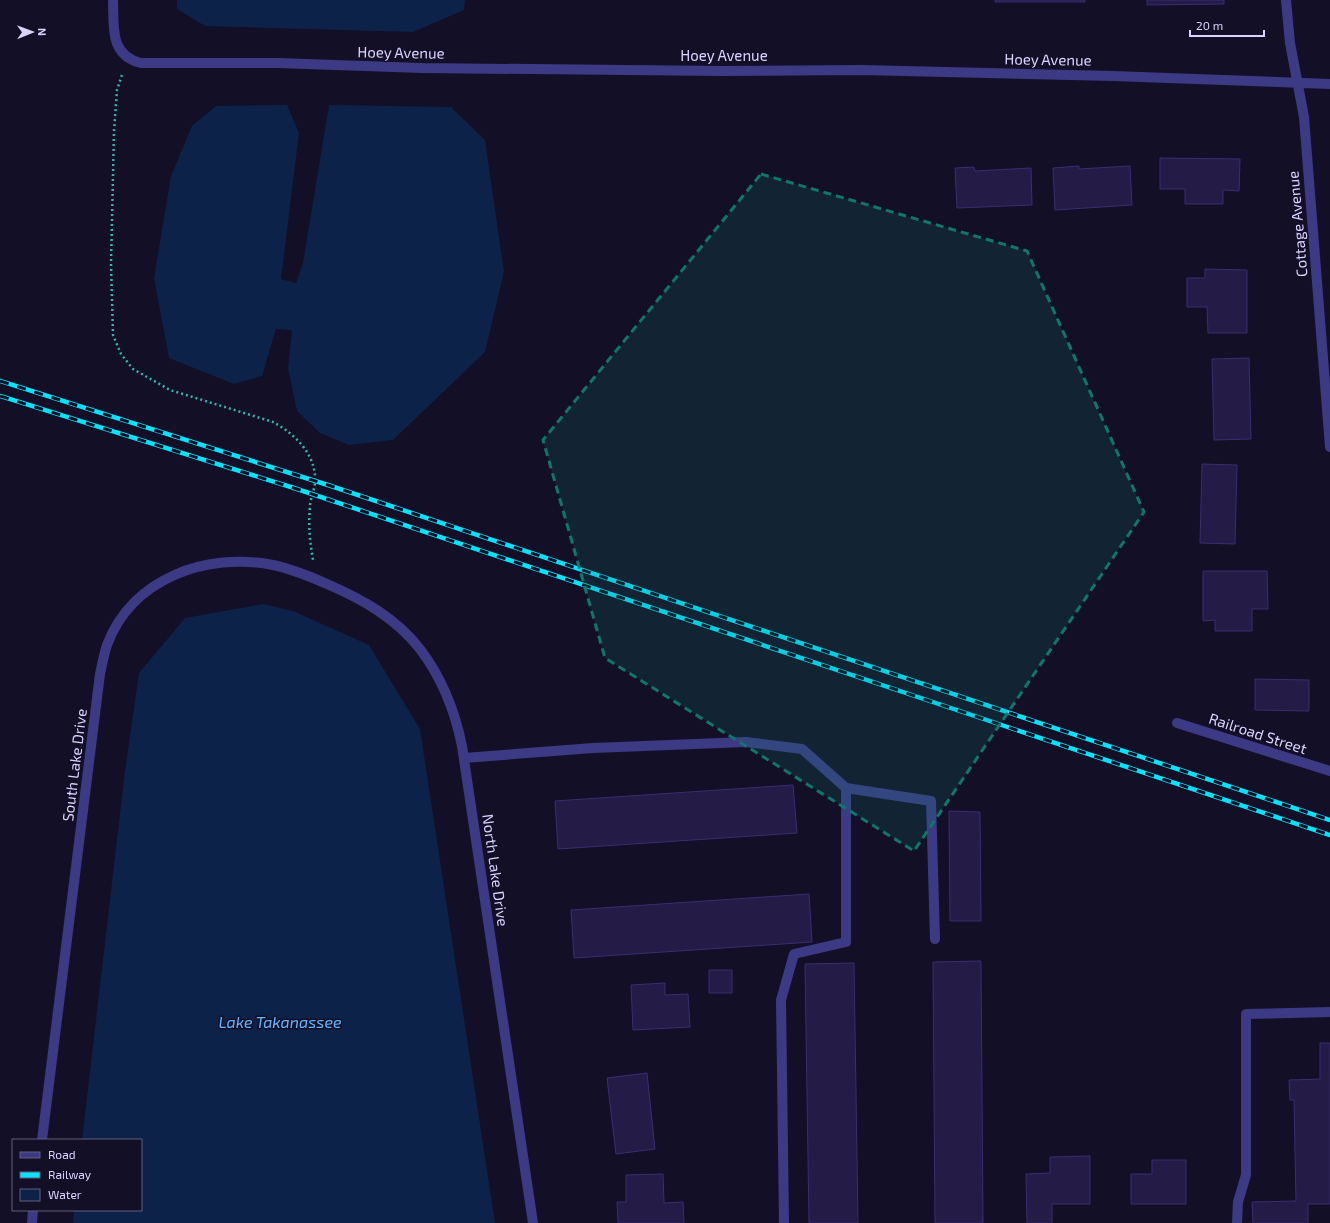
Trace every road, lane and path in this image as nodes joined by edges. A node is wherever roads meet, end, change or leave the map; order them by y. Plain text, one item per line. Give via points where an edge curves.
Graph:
1 (113, 0) edge
2 (1286, 0) edge
3 (130, 61) junction
4 (1298, 83) junction
5 (1330, 84) edge
6 (1330, 447) edge
7 (322, 582) junction
8 (1177, 723) dead end
9 (464, 758) junction
10 (1330, 771) edge
11 (846, 788) junction
12 (935, 939) dead end
13 (1330, 1012) edge
14 (42, 1139) edge
15 (33, 1211) edge
16 (32, 1223) edge
17 (533, 1223) edge
18 (784, 1223) edge
19 (1237, 1223) edge

1 - 3 street via 115,38 122,53
2 - 4 street, Cottage Avenue via 1290,43
3 - 4 street, Hoey Avenue via 422,68 862,70
3 - 7 path via 117,90 114,131 111,264 113,334 121,354 133,369 148,379 170,390 273,422 299,441 312,462 315,473 309,535 313,560
4 - 5 street, Hoey Avenue
4 - 6 street, Cottage Avenue via 1304,117
7 - 9 street, North Lake Drive via 349,593 375,608 396,624 419,649 436,673 449,700 458,725
7 - 14 street, South Lake Drive via 287,568 255,563 216,563 190,568 150,588 129,607 107,644 100,674
8 - 10 street, Railroad Street
9 - 11 street via 593,748 746,742 802,749
9 - 17 street, North Lake Drive
11 - 12 street via 931,801
11 - 18 street via 846,942 794,954 781,1000
13 - 19 street via 1246,1014 1246,1175 1238,1202
15 - 16 street

